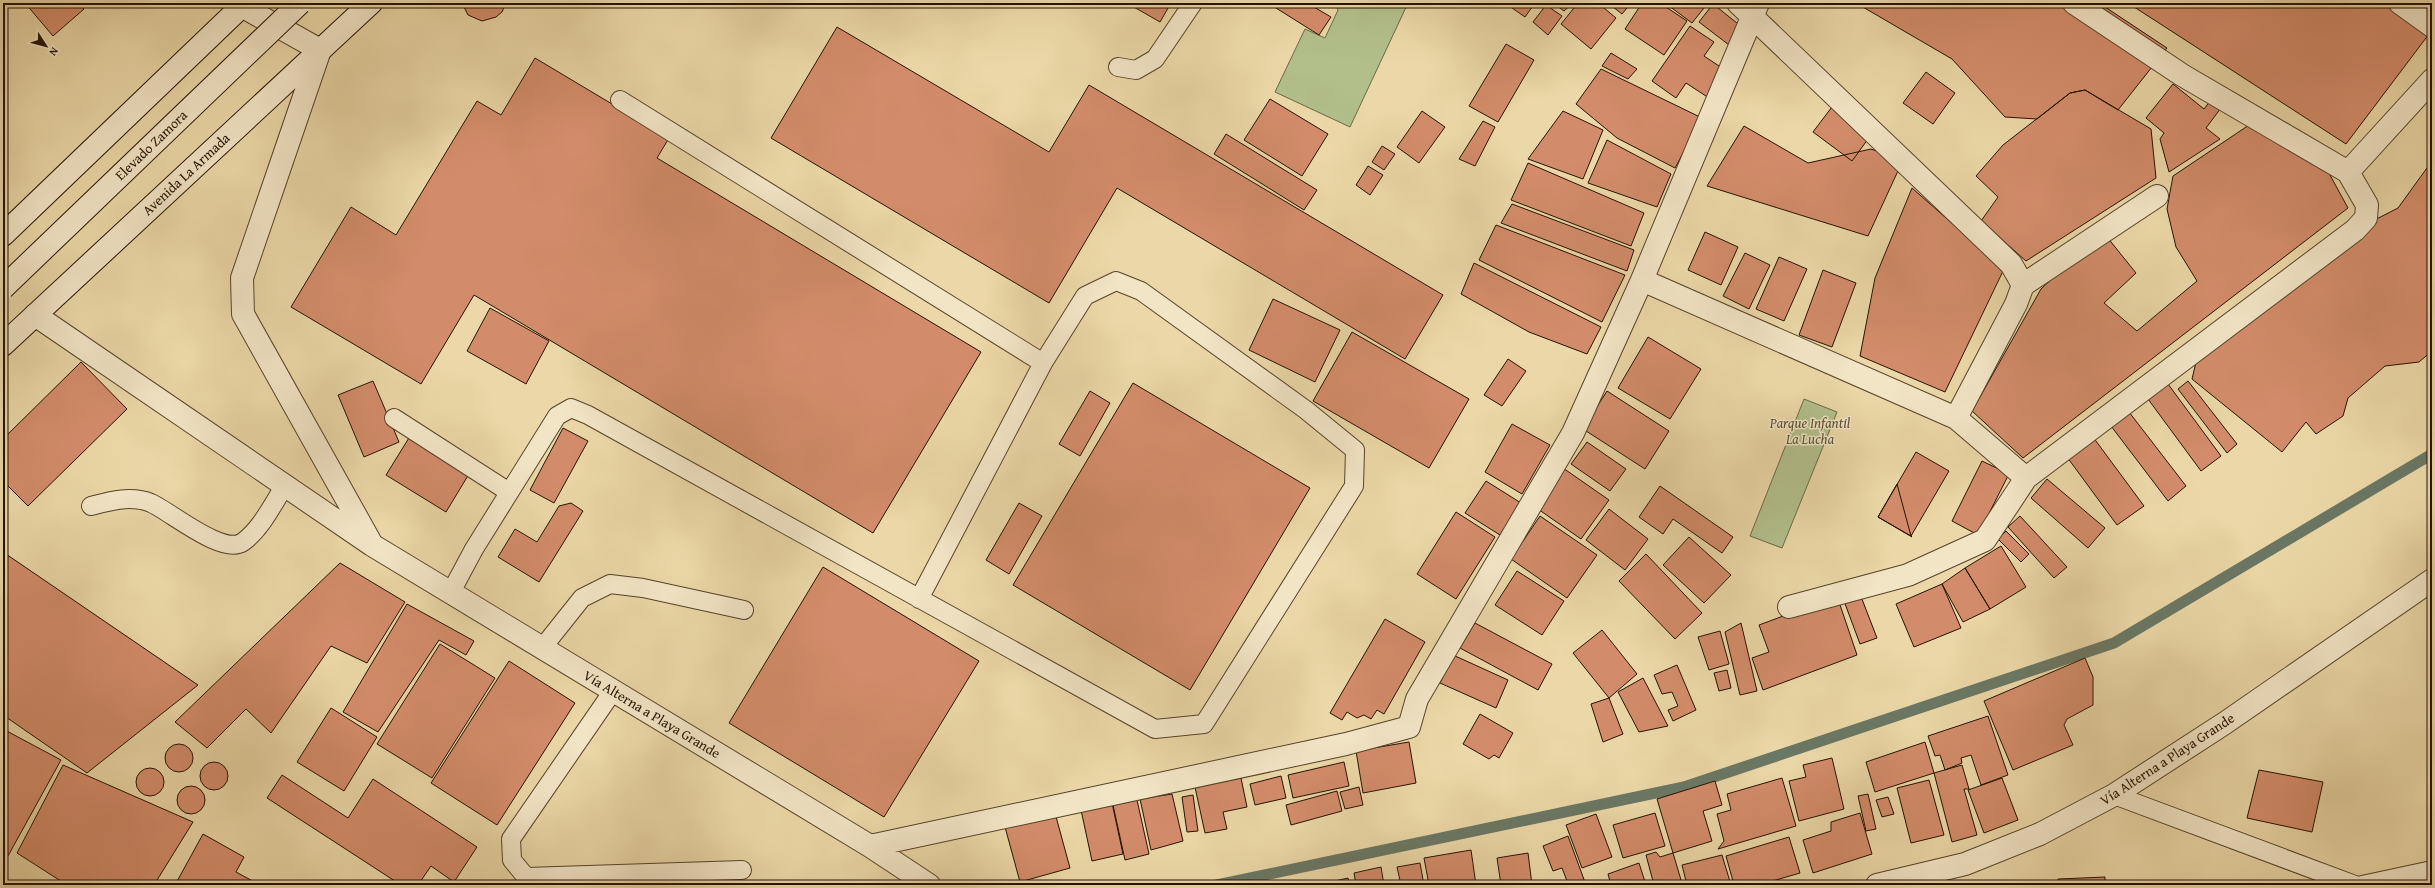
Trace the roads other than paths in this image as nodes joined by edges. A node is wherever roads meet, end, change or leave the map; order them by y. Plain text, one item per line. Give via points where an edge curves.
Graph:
1 (300, 3) edge
2 (371, 3) edge
3 (1193, 3) edge
4 (2074, 3) edge
5 (2400, 3) edge
6 (241, 4) edge
7 (1750, 7) edge
8 (2432, 26) edge
9 (320, 50) junction
10 (1118, 66) dead end
11 (2432, 80) edge
12 (620, 100) dead end
13 (2348, 172) junction
14 (2157, 196) dead end
15 (3, 235) edge
16 (1642, 280) junction
17 (2023, 285) junction
18 (3, 288) edge
19 (35, 314) junction
20 (3, 345) edge
21 (1043, 363) junction
22 (394, 418) dead end
23 (1956, 418) junction
24 (2026, 478) junction
25 (285, 485) junction
26 (509, 492) junction
27 (91, 506) dead end
28 (372, 545) junction
29 (2432, 580) edge
30 (451, 592) junction
31 (919, 599) junction
32 (1789, 608) dead end
33 (744, 610) dead end
34 (543, 646) junction
35 (613, 691) junction
36 (2114, 795) junction
37 (870, 846) junction
38 (742, 870) dead end
39 (2432, 870) edge
40 (929, 885) edge
41 (1877, 885) edge
42 (2355, 885) edge
43 (2362, 885) edge

1 - 18 street, Elevado Zamora, bridge
2 - 9 street, Avenida La Armada
3 - 10 lane via 1155,59 1136,70
4 - 13 street via 2182,75
5 - 8 street
6 - 9 street
6 - 15 street
7 - 16 street
7 - 17 street via 2011,264
9 - 19 street, Avenida La Armada
9 - 28 street via 242,278 243,314
11 - 13 street
12 - 21 lane
13 - 24 street via 2367,205 2366,218 2355,230
14 - 17 street
16 - 23 street
16 - 37 street via 1573,433 1416,699 1410,727 1346,744
17 - 23 street via 2016,304
19 - 20 street, Avenida La Armada
19 - 25 street, Vía Alterna a Playa Grande
21 - 31 lane
21 - 31 lane via 1085,296 1116,281 1141,291 1306,410 1355,450 1354,486 1204,724 1155,729
22 - 26 lane
23 - 24 street
24 - 32 street via 1985,540 1908,575
25 - 27 lane via 254,531 242,543 222,544 150,503 124,498
25 - 28 street, Vía Alterna a Playa Grande
26 - 30 lane
26 - 31 lane via 557,416 571,408
28 - 30 street, Vía Alterna a Playa Grande
29 - 36 street, Vía Alterna a Playa Grande via 2225,723
30 - 34 street, Vía Alterna a Playa Grande
33 - 34 lane via 643,588 610,584 582,598
34 - 35 street, Vía Alterna a Playa Grande
35 - 37 street, Vía Alterna a Playa Grande
35 - 38 lane via 511,839 512,860 526,877
36 - 41 street, Vía Alterna a Playa Grande via 2040,834 1966,864
36 - 42 lane
37 - 40 street, Vía Alterna a Playa Grande
39 - 43 lane

